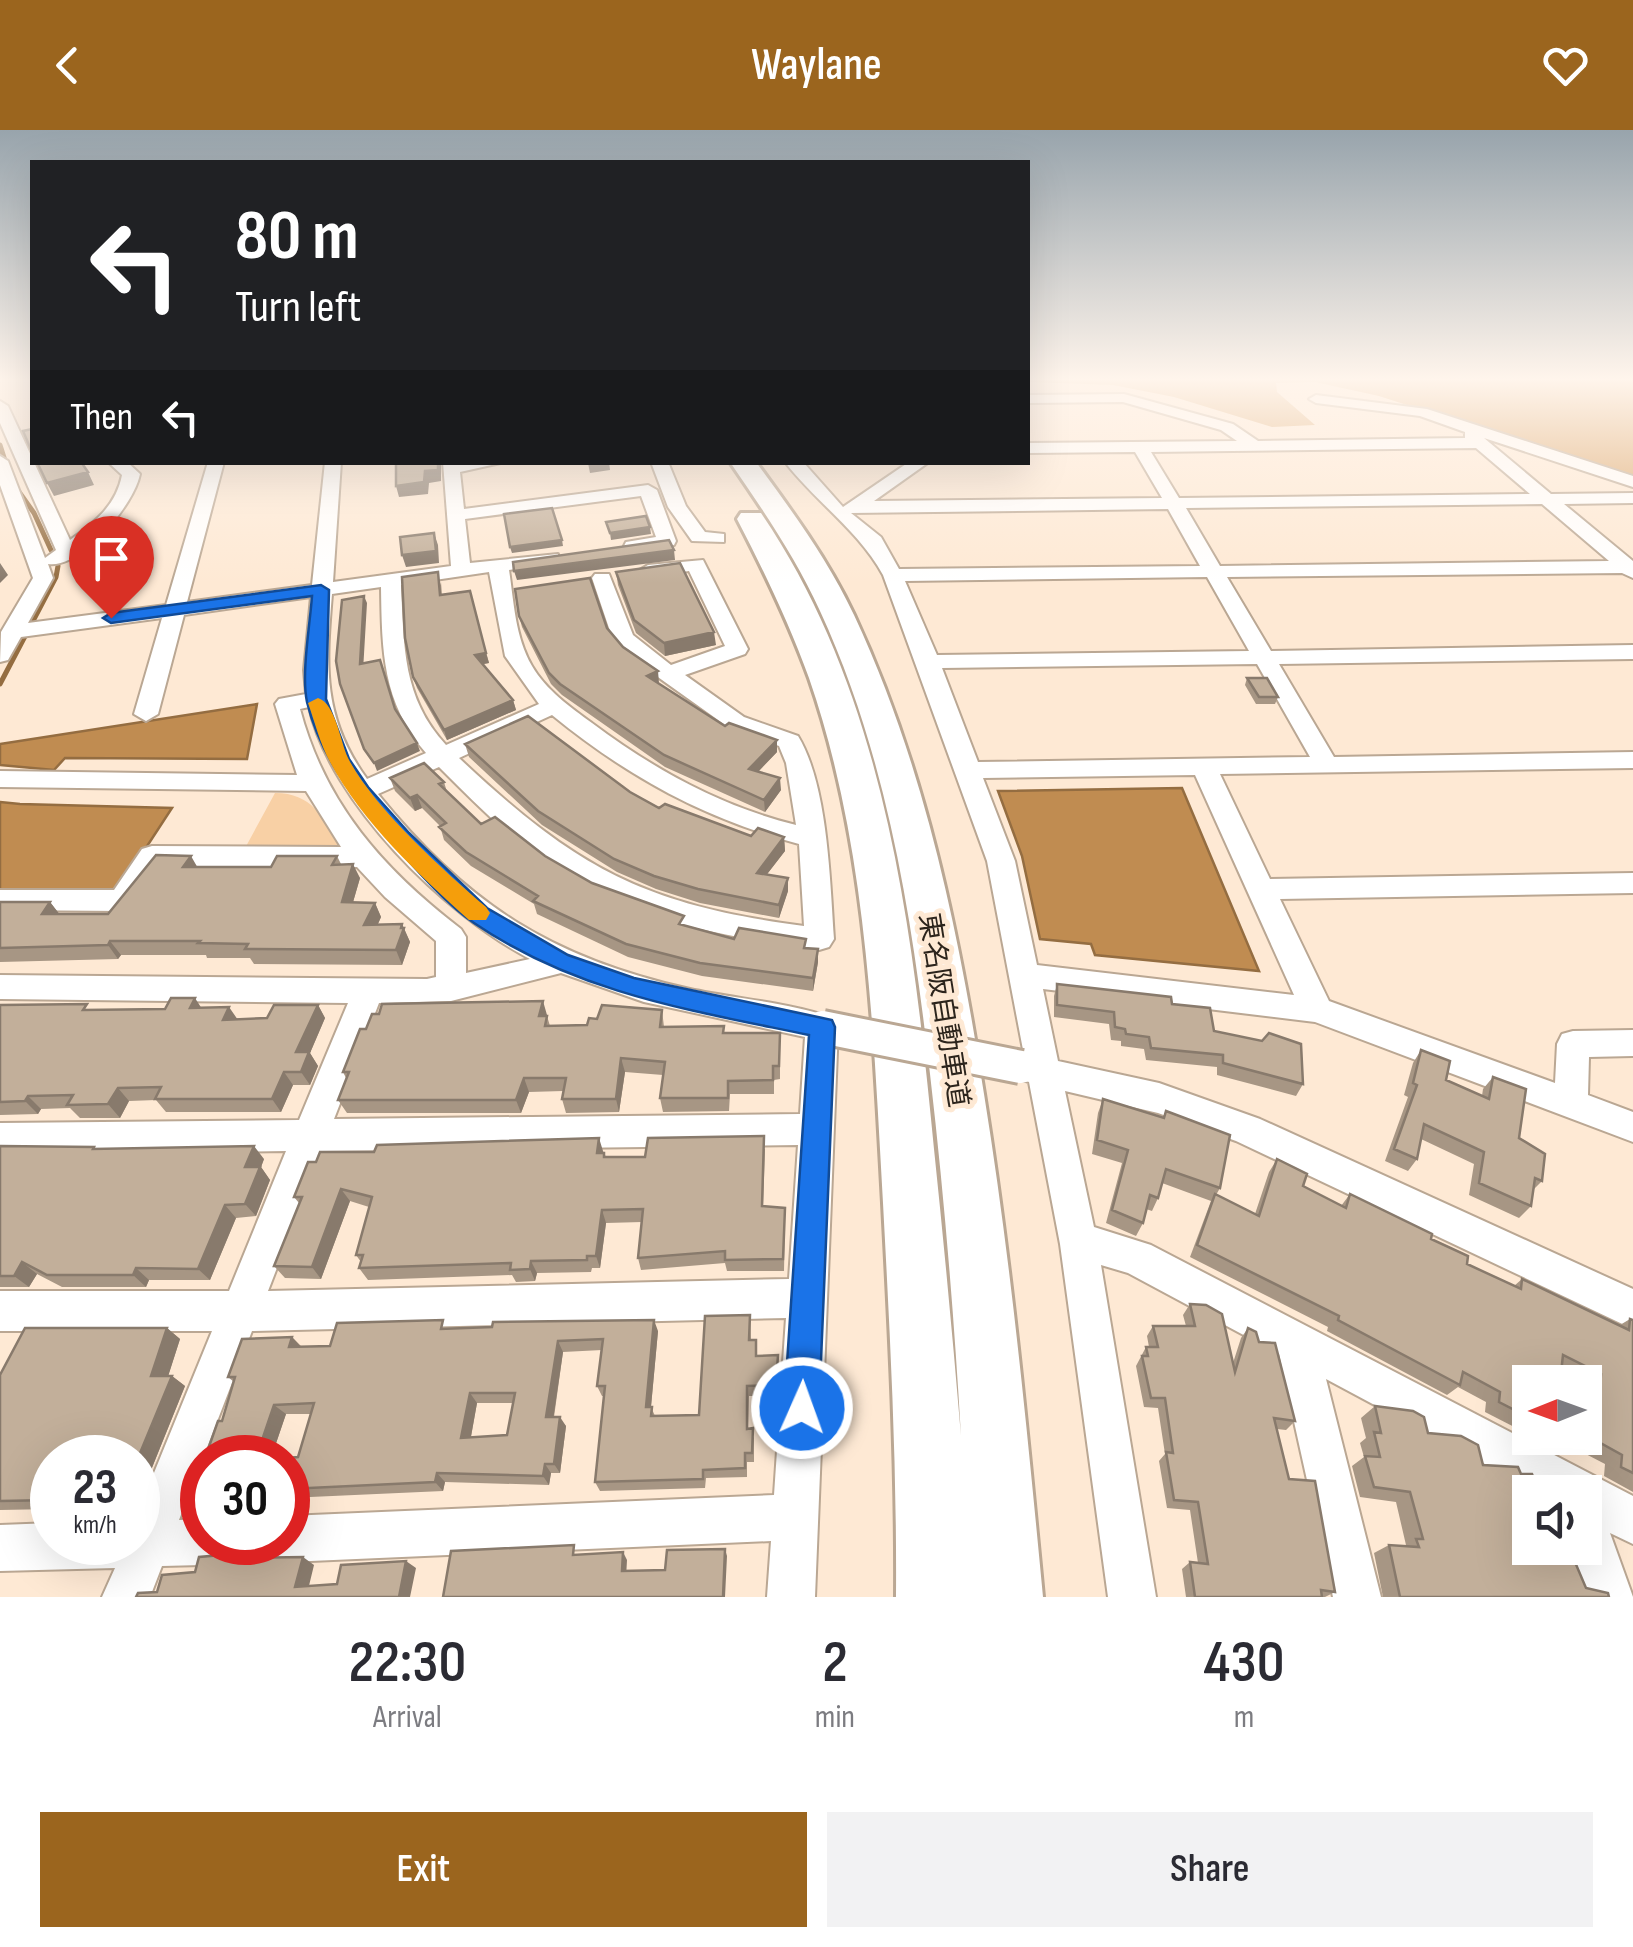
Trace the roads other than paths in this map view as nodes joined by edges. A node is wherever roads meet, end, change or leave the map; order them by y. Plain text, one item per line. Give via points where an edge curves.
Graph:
1 (18, 446) edge
2 (1114, 446) edge
3 (1140, 446) edge
4 (1486, 446) edge
5 (1526, 446) edge
6 (1030, 448) edge
7 (0, 461) edge
8 (120, 465) edge
9 (215, 465) edge
10 (333, 465) edge
11 (451, 465) edge
12 (660, 465) edge
13 (715, 465) edge
14 (745, 465) edge
15 (795, 465) edge
16 (917, 465) edge
17 (1633, 482) edge
18 (1633, 498) edge
19 (1546, 499) junction
20 (1174, 503) junction
21 (848, 511) junction
22 (457, 515) junction
23 (716, 538) dead end
24 (610, 549) edge
25 (66, 552) junction
26 (573, 554) edge
27 (498, 565) junction
28 (42, 568) junction
29 (1631, 569) edge
30 (461, 570) junction
31 (1214, 572) junction
32 (893, 575) junction
33 (392, 580) junction
34 (321, 590) junction
35 (176, 609) junction
36 (8, 641) edge
37 (1633, 652) edge
38 (1264, 656) junction
39 (929, 662) junction
40 (668, 674) junction
41 (316, 699) junction
42 (554, 706) junction
43 (146, 714) dead end
44 (441, 756) junction
45 (1633, 760) edge
46 (1327, 765) junction
47 (1204, 766) junction
48 (969, 770) junction
49 (0, 778) edge
50 (310, 782) junction
51 (360, 792) junction
52 (812, 838) junction
53 (364, 858) junction
54 (1633, 883) edge
55 (1261, 889) junction
56 (0, 900) edge
57 (559, 962) junction
58 (1022, 975) junction
59 (0, 987) edge
60 (451, 989) junction
61 (368, 991) junction
62 (1317, 1010) junction
63 (822, 1027) junction
64 (1633, 1043) edge
65 (1031, 1069) junction
66 (1571, 1104) junction
67 (1633, 1127) edge
68 (818, 1129) junction
69 (310, 1138) junction
70 (0, 1139) edge
71 (1080, 1244) junction
72 (806, 1298) junction
73 (1633, 1309) edge
74 (242, 1311) junction
75 (0, 1312) edge
76 (1297, 1344) junction
77 (1546, 1475) edge
78 (1602, 1505) edge
79 (798, 1518) junction
80 (160, 1519) edge
81 (1633, 1521) edge
82 (310, 1538) edge
83 (30, 1547) edge
84 (0, 1548) edge
85 (140, 1565) edge
86 (1599, 1565) edge
87 (126, 1597) edge
88 (791, 1597) edge
89 (932, 1597) edge
90 (1006, 1597) edge
91 (1132, 1597) edge
92 (1357, 1597) edge
93 (1611, 1597) edge

1 - 25 street
2 - 6 street
3 - 20 street
4 - 19 street
5 - 17 street
7 - 28 street
8 - 25 street via 131,474 124,500
9 - 35 street
10 - 34 street
11 - 22 street
12 - 23 street via 698,537
13 - 89 highway, 東名阪自動車道 via 801,612 838,718 878,875 894,975 920,1319
14 - 90 highway, 東名阪自動車道 via 789,524 837,614 898,772 920,863 942,969 983,1302
15 - 21 street
16 - 21 street
18 - 19 street
19 - 20 street
19 - 29 street
20 - 21 street
20 - 31 street
21 - 32 street
22 - 24 street via 648,490 667,541
22 - 30 street
25 - 28 street
26 - 27 street
27 - 30 street
27 - 42 street via 511,591 515,655
28 - 36 street via 44,578
29 - 31 street
30 - 33 street
31 - 32 street
31 - 38 street
32 - 39 street
33 - 34 street
33 - 44 street via 398,684
34 - 35 street
34 - 41 street
35 - 36 street via 47,627
35 - 43 street
37 - 38 street
38 - 39 street
38 - 46 street
39 - 48 street
40 - 40 street via 623,637 594,579 696,564 737,649
40 - 52 street via 736,722 789,741
41 - 50 street via 286,704
41 - 51 street via 339,760
42 - 44 street
42 - 52 street via 675,793
44 - 51 street
44 - 52 street via 571,866 704,921 819,939
45 - 46 street
46 - 47 street
47 - 48 street
47 - 55 street
48 - 58 street via 1001,861
49 - 50 street
50 - 53 street
51 - 57 street via 479,914
53 - 56 street via 152,856 122,902
53 - 60 street via 451,938
54 - 55 street
55 - 62 street
57 - 60 street
57 - 63 street via 685,1002
58 - 62 street
58 - 65 street
59 - 61 street
60 - 61 street
61 - 69 street
62 - 66 street
63 - 65 street, bridge
63 - 68 street
64 - 66 street via 1574,1044
65 - 71 street
65 - 73 street via 1159,1098 1248,1130
66 - 67 street
68 - 69 street
68 - 72 street
69 - 70 street
69 - 74 street
71 - 76 street via 1138,1258
71 - 91 street
72 - 74 street
72 - 79 street
74 - 75 street
74 - 80 street
76 - 77 street
76 - 92 street
78 - 81 street
79 - 82 street
79 - 88 street
83 - 84 street
85 - 87 street
86 - 93 street

